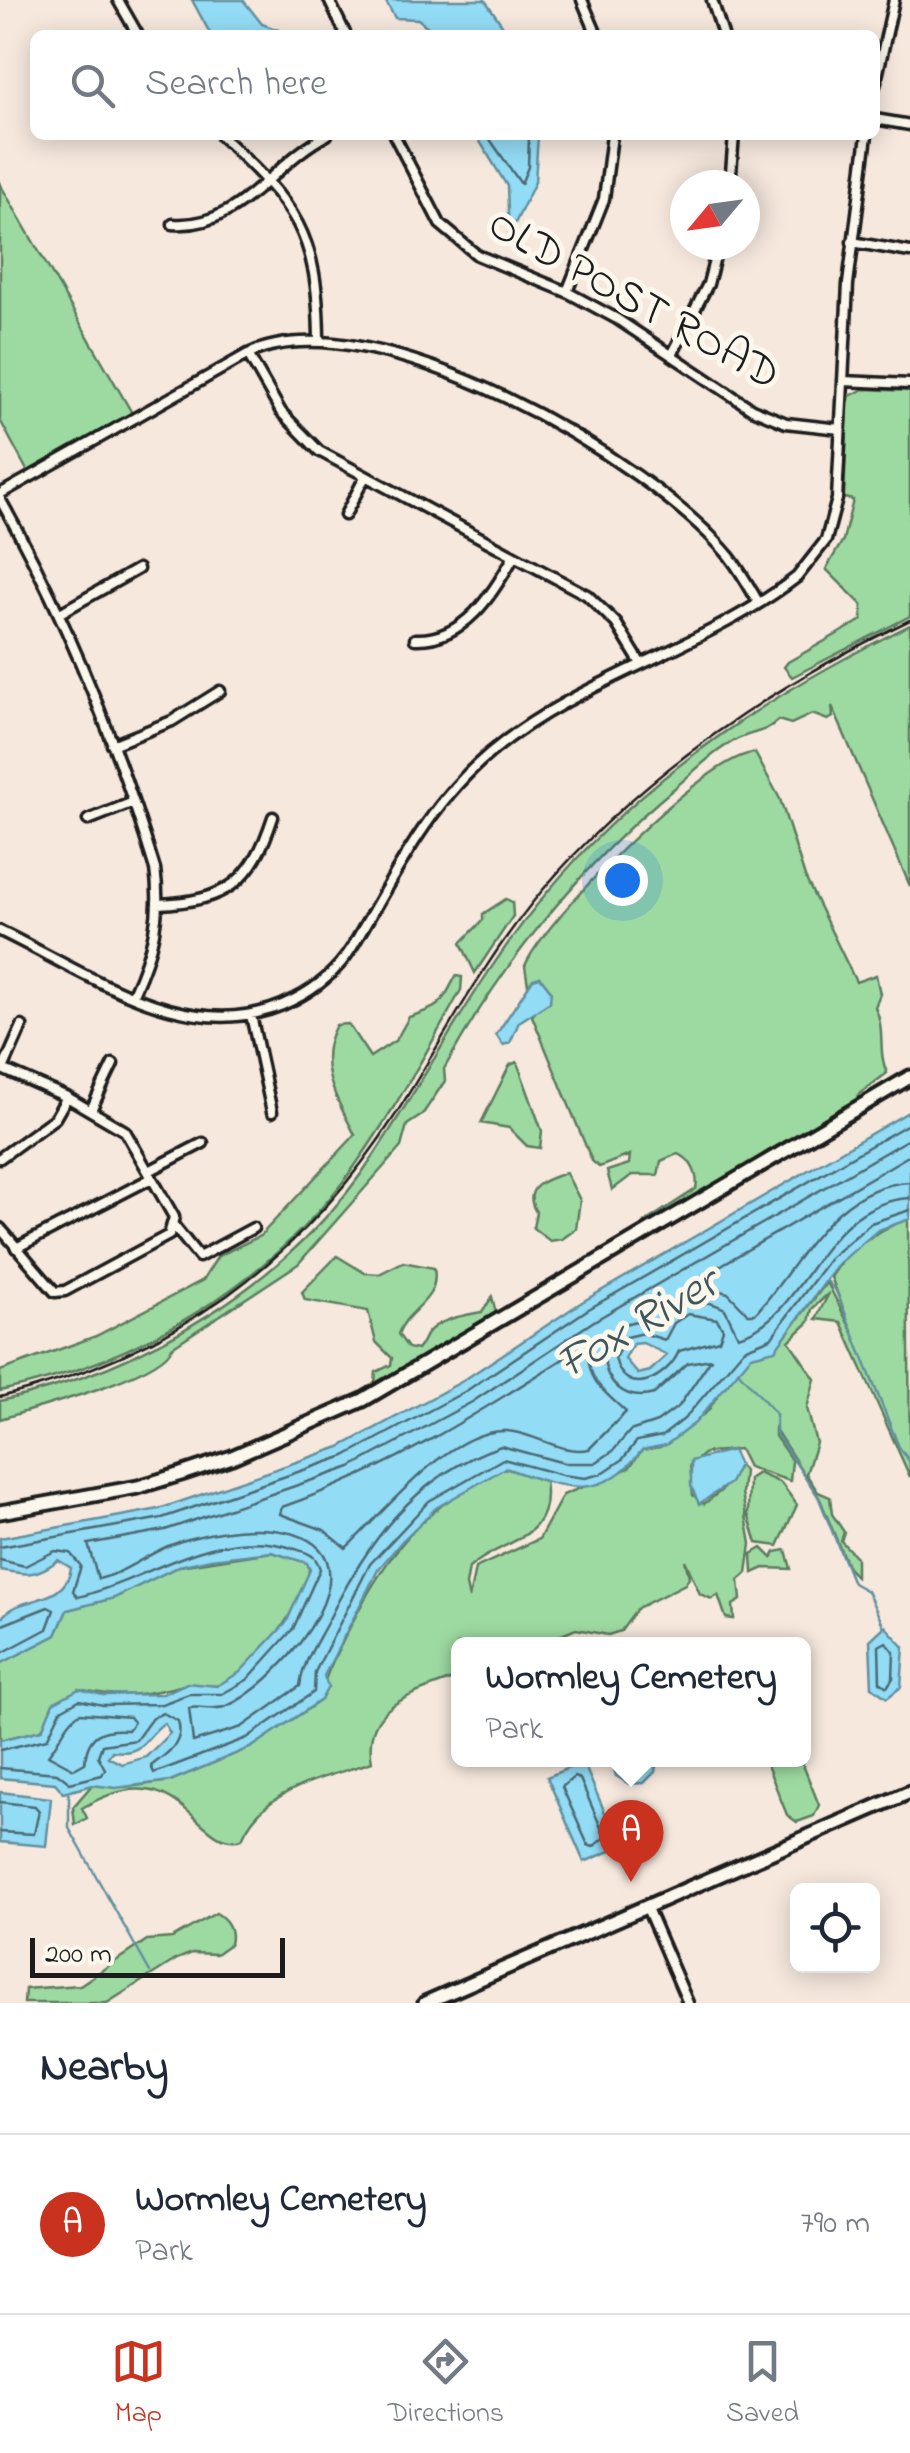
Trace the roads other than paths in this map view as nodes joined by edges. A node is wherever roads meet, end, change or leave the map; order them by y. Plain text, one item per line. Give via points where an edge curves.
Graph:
1 (118, 0) edge
2 (330, 0) edge
3 (582, 0) edge
4 (712, 0) edge
5 (894, 0) edge
6 (135, 30) edge
7 (344, 30) edge
8 (595, 30) edge
9 (721, 30) edge
10 (880, 49) edge
11 (880, 120) edge
12 (910, 125) edge
13 (226, 140) edge
14 (318, 140) edge
15 (396, 140) edge
16 (611, 140) edge
17 (734, 140) edge
18 (866, 140) edge
19 (731, 170) edge
20 (269, 179) junction
21 (172, 224) dead end
22 (852, 242) junction
23 (910, 252) edge
24 (714, 260) edge
25 (567, 292) junction
26 (319, 340) junction
27 (673, 353) junction
28 (248, 354) junction
29 (843, 381) junction
30 (910, 384) edge
31 (840, 429) junction
32 (365, 477) junction
33 (0, 496) edge
34 (345, 515) dead end
35 (514, 556) junction
36 (138, 570) dead end
37 (758, 602) junction
38 (60, 613) junction
39 (415, 639) dead end
40 (641, 664) junction
41 (220, 691) dead end
42 (112, 746) junction
43 (131, 802) junction
44 (273, 817) dead end
45 (88, 820) dead end
46 (158, 904) junction
47 (0, 930) edge
48 (133, 994) junction
49 (251, 1016) junction
50 (22, 1026) dead end
51 (113, 1064) dead end
52 (1, 1069) edge
53 (910, 1077) edge
54 (67, 1097) junction
55 (90, 1110) junction
56 (272, 1112) dead end
57 (202, 1143) dead end
58 (0, 1158) edge
59 (150, 1174) junction
60 (174, 1226) junction
61 (0, 1228) edge
62 (253, 1228) dead end
63 (16, 1248) junction
64 (0, 1512) edge
65 (910, 1792) edge
66 (647, 1908) junction
67 (425, 2003) edge
68 (688, 2003) edge

1 - 6 street
2 - 7 street
3 - 8 street
4 - 9 street
5 - 10 street
11 - 12 street
13 - 20 street
14 - 20 street
15 - 25 street, OLD POST ROAD via 425,201 458,241 476,255
16 - 25 street via 604,198
17 - 19 street
18 - 22 street
20 - 21 street via 209,223
20 - 26 street via 295,215 311,256
22 - 23 street
22 - 29 street
24 - 27 street
25 - 27 street, OLD POST ROAD
26 - 28 street via 283,342
26 - 37 street via 448,375 567,429 708,534
27 - 31 street, OLD POST ROAD via 752,409 786,423
28 - 32 street via 294,428
28 - 33 street
29 - 30 street
29 - 31 street
31 - 37 street via 837,499 826,540 798,577
32 - 34 street
32 - 35 street
33 - 38 street
35 - 39 street via 479,610 432,640
35 - 40 street via 604,608
36 - 38 street
37 - 40 street
38 - 42 street
40 - 49 street via 532,723 478,764 426,822 336,968 306,994
41 - 42 street
42 - 43 street
43 - 45 street
43 - 46 street via 154,869
44 - 46 street via 257,860 226,890 197,902
46 - 48 street via 153,946
47 - 48 street
48 - 49 street via 188,1016
49 - 56 street
50 - 52 street
51 - 55 street
52 - 54 street
53 - 64 street via 363,1400 181,1474
54 - 55 street
54 - 58 street via 55,1118
55 - 59 street via 125,1132
57 - 59 street
59 - 60 street
59 - 63 street
60 - 62 street via 199,1257
60 - 63 street via 169,1235 64,1291 46,1287
61 - 63 street
65 - 66 street
66 - 67 street
66 - 68 street

